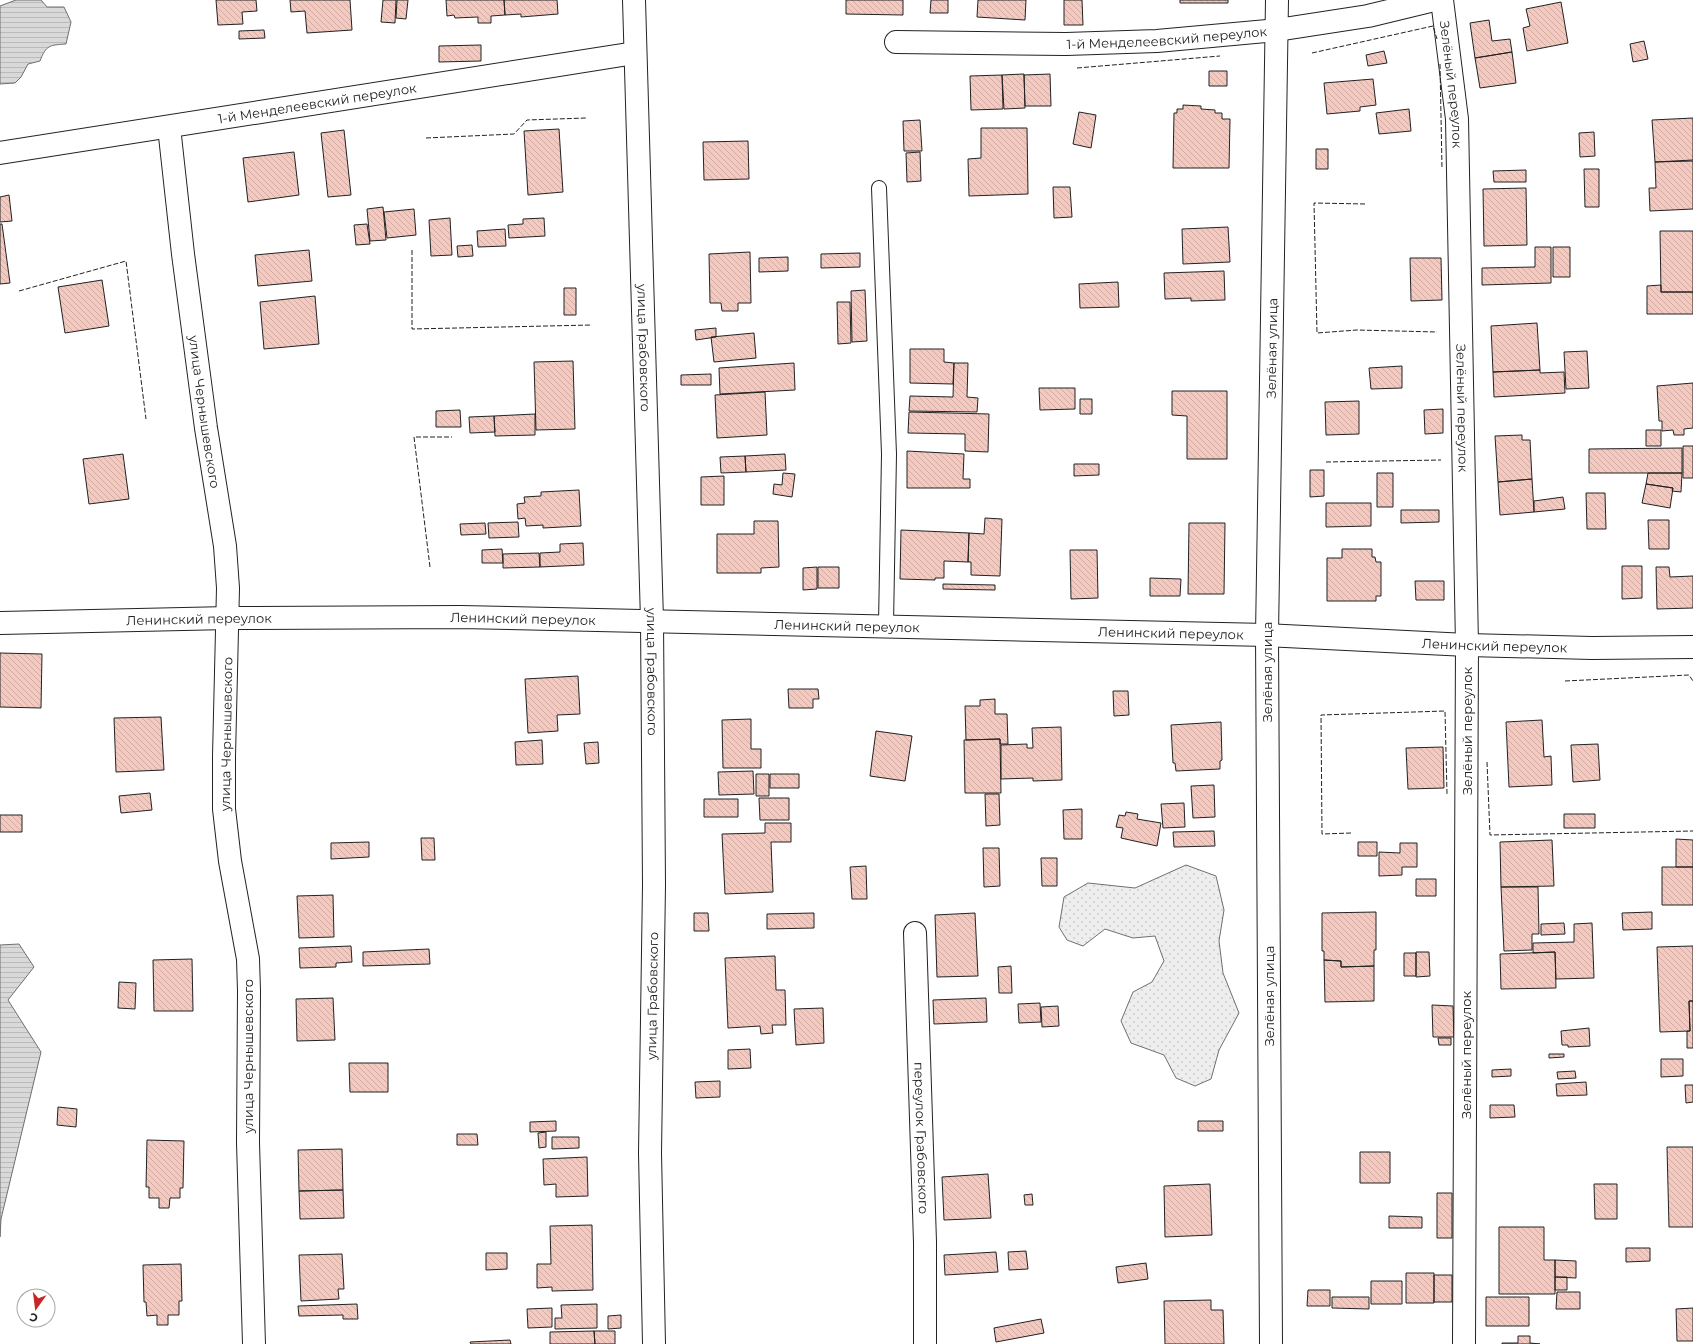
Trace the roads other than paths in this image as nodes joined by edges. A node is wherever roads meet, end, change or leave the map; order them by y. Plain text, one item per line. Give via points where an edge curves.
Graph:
1 (634, 0) edge
2 (1277, 0) edge
3 (1434, 0) edge
4 (1442, 0) edge
5 (1277, 30) junction
6 (896, 42) dead end
7 (635, 53) junction
8 (169, 127) junction
9 (0, 153) edge
10 (879, 188) dead end
11 (228, 618) junction
12 (652, 620) junction
13 (0, 623) edge
14 (886, 625) junction
15 (1267, 635) junction
16 (1467, 645) junction
17 (1693, 647) edge
18 (915, 932) dead end
19 (254, 1344) edge
20 (654, 1344) edge
21 (926, 1344) edge
22 (1271, 1344) edge
23 (1464, 1344) edge

1 - 7 street, улица Грабовского
2 - 5 street, Зелёная улица
3 - 5 street, 1-й Менделеевский переулок via 1368,16
4 - 16 street, Зелёный переулок via 1457,119
5 - 6 street, 1-й Менделеевский переулок via 1157,40 1066,44
5 - 15 street, Зелёная улица
7 - 8 street, 1-й Менделеевский переулок
7 - 12 street, улица Грабовского
8 - 9 street, 1-й Менделеевский переулок
8 - 11 street, улица Чернышевского via 206,428 224,546
10 - 14 lane via 889,454
11 - 12 street, Ленинский переулок via 460,617
11 - 13 street, Ленинский переулок
11 - 19 street, улица Чернышевского via 224,809 230,861 248,959 248,1143
12 - 14 street, Ленинский переулок
12 - 20 street, улица Грабовского via 654,885 650,1153
14 - 15 street, Ленинский переулок
15 - 16 street, Ленинский переулок
15 - 22 street, Зелёная улица
16 - 17 street, Ленинский переулок
16 - 23 street, Зелёный переулок
18 - 21 street, переулок Грабовского

